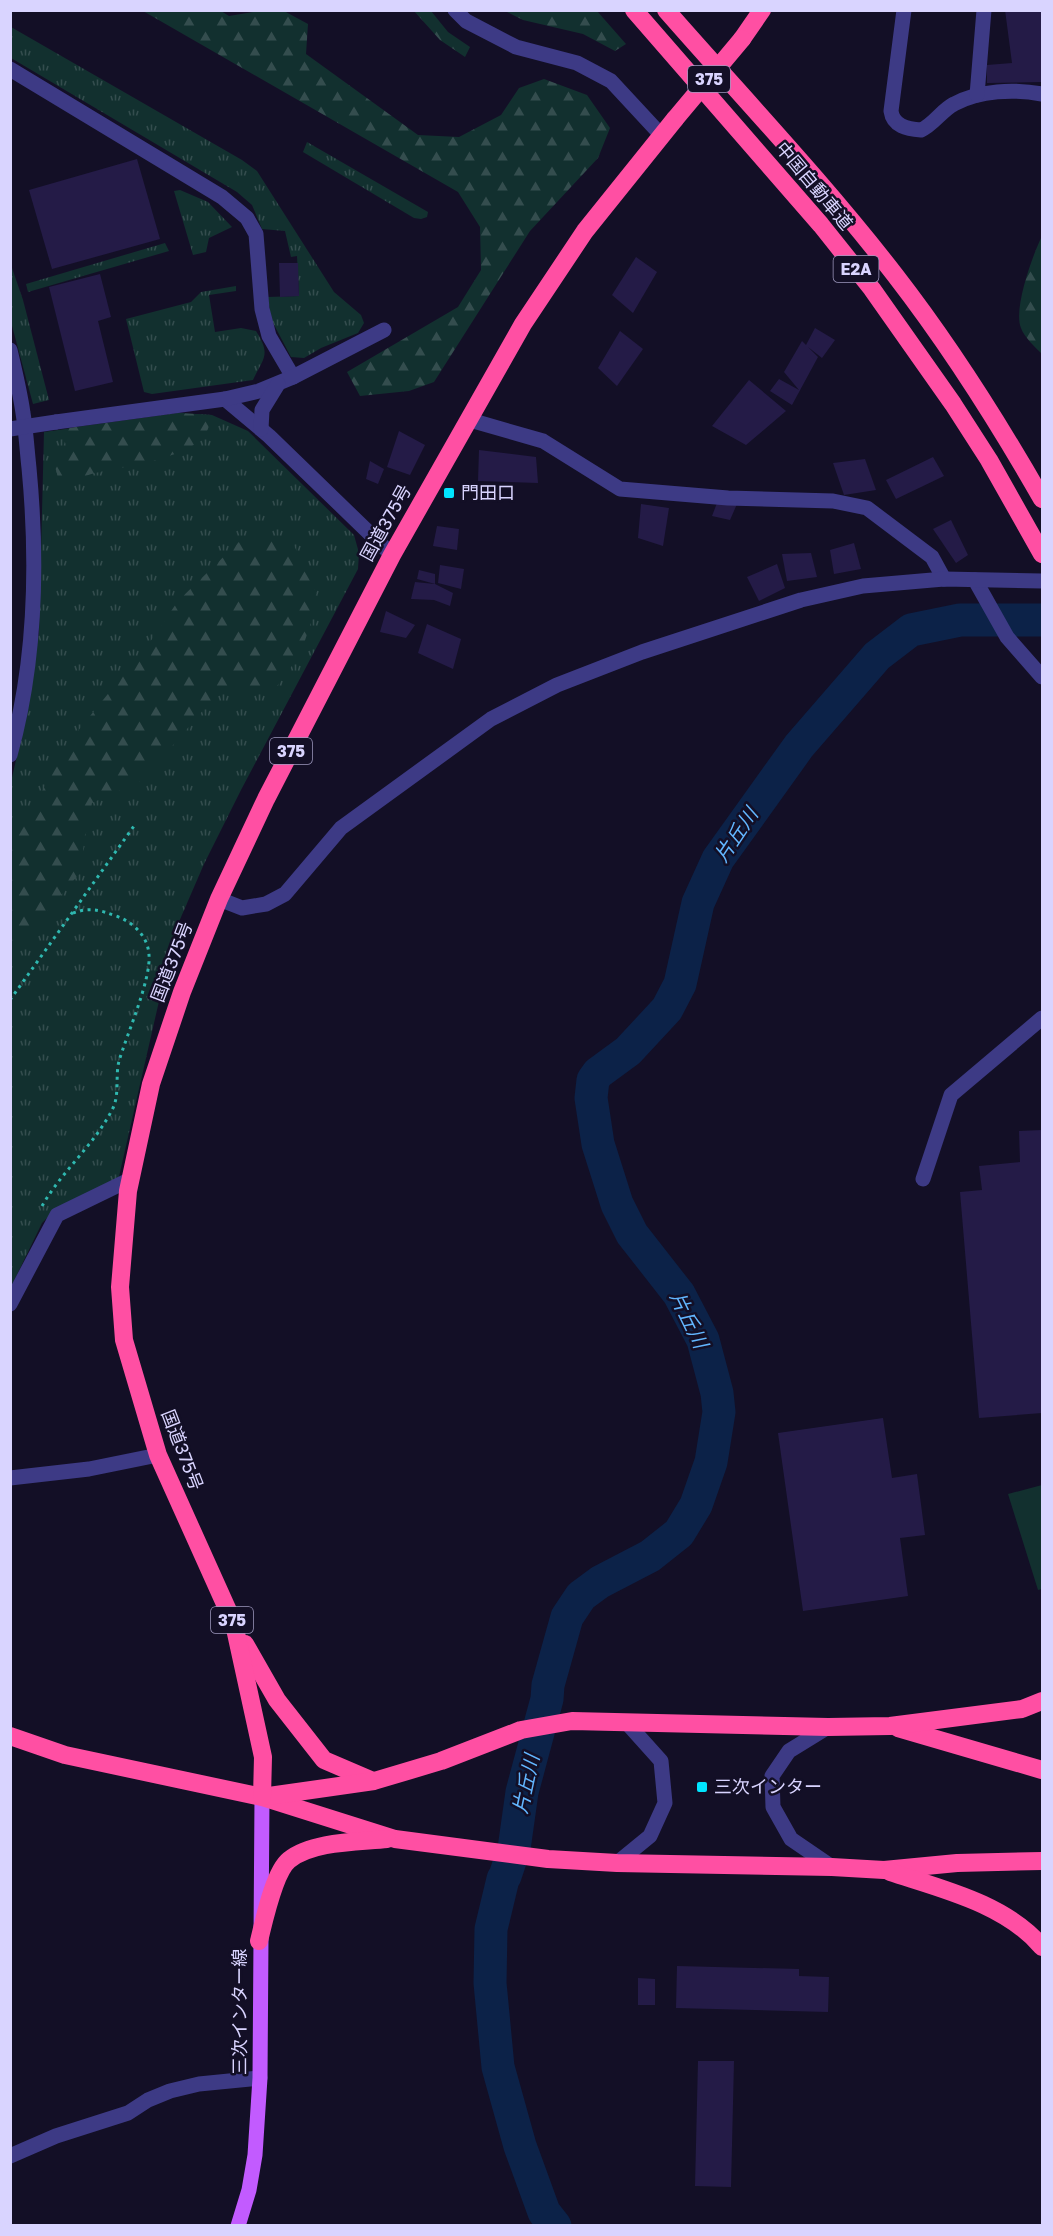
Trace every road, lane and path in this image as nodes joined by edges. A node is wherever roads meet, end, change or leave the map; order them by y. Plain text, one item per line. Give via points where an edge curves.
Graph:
1 (455, 10) edge
2 (634, 10) edge
3 (666, 10) edge
4 (762, 10) edge
5 (904, 10) edge
6 (984, 10) edge
7 (10, 69) edge
8 (1042, 94) edge
9 (977, 95) junction
10 (662, 136) junction
11 (384, 330) dead end
12 (10, 350) edge
13 (293, 377) junction
14 (278, 384) junction
15 (225, 399) junction
16 (470, 420) junction
17 (10, 429) edge
18 (261, 429) junction
19 (1042, 499) edge
20 (1042, 554) edge
21 (392, 555) junction
22 (944, 579) junction
23 (975, 580) junction
24 (1042, 581) edge
25 (1042, 677) edge
26 (10, 755) edge
27 (134, 826) dead end
28 (219, 898) junction
29 (73, 913) junction
30 (10, 1000) edge
31 (1042, 1018) edge
32 (131, 1179) junction
33 (923, 1179) dead end
34 (37, 1215) dead end
35 (10, 1304) edge
36 (158, 1455) junction
37 (10, 1478) edge
38 (234, 1624) junction
39 (1042, 1701) edge
40 (626, 1722) junction
41 (890, 1726) junction
42 (828, 1727) junction
43 (10, 1736) edge
44 (1042, 1770) edge
45 (374, 1781) junction
46 (262, 1797) junction
47 (395, 1839) junction
48 (1042, 1861) edge
49 (617, 1863) junction
50 (832, 1867) junction
51 (884, 1870) junction
52 (260, 1941) junction
53 (1042, 1947) edge
54 (260, 2078) junction
55 (10, 2156) edge
56 (238, 2226) edge

1 - 10 street via 466,21 516,47 576,63 611,81
2 - 20 highway, 中国自動車道 / E2A via 872,289 989,460
3 - 19 highway, 中国自動車道 / E2A via 896,276 983,400
4 - 10 highway, 国道375号 / 375, bridge
5 - 9 street via 892,119 921,130 953,104
6 - 9 street
7 - 13 street via 222,196 247,218 256,234 262,309 269,336
8 - 9 street via 1022,91
10 - 16 highway, 国道375号 / 375 via 579,240 523,324
11 - 13 street
12 - 26 street via 24,414 34,527 29,656 20,722
13 - 14 street
14 - 15 street
14 - 18 street via 262,410
15 - 17 street, bridge
15 - 18 street
16 - 21 highway, 国道375号 / 375
16 - 22 street via 543,441 620,489 833,501 867,508 932,557
18 - 21 street
21 - 28 highway, 国道375号 / 375
22 - 23 street
22 - 28 street via 863,586 801,600 557,685 491,719 342,828 285,894 266,904 242,908
23 - 24 street
23 - 25 street via 1007,637
27 - 29 path
28 - 32 highway, 国道375号 / 375 via 152,1084
29 - 30 path
29 - 34 path via 85,909 103,911 131,921 144,939 149,955 147,974 118,1064 114,1108 52,1189
31 - 33 street via 951,1095
32 - 35 street via 57,1215
32 - 36 highway, 国道375号 / 375 via 120,1287 124,1340
36 - 37 street via 89,1469
36 - 38 highway, 国道375号 / 375
38 - 45 highway via 277,1700 324,1760
38 - 46 highway, 国道375号 / 375 via 262,1757
39 - 41 highway via 1022,1710
40 - 42 highway
40 - 45 highway via 572,1721 521,1730 441,1761
40 - 49 street via 661,1761 665,1803 650,1836
41 - 42 highway
41 - 44 highway
42 - 50 street via 789,1751 772,1776 773,1807 791,1839
43 - 46 highway via 65,1755
45 - 46 highway
46 - 47 highway
46 - 52 main road, 三次インター線
47 - 49 highway via 548,1859
47 - 52 highway via 315,1847 288,1860 273,1889
48 - 51 highway
49 - 50 highway
50 - 51 highway
51 - 53 highway via 978,1903 1029,1931
52 - 54 main road, 三次インター線
54 - 55 street via 170,2091 129,2113 56,2136
54 - 56 main road, 三次インター線 via 255,2155

